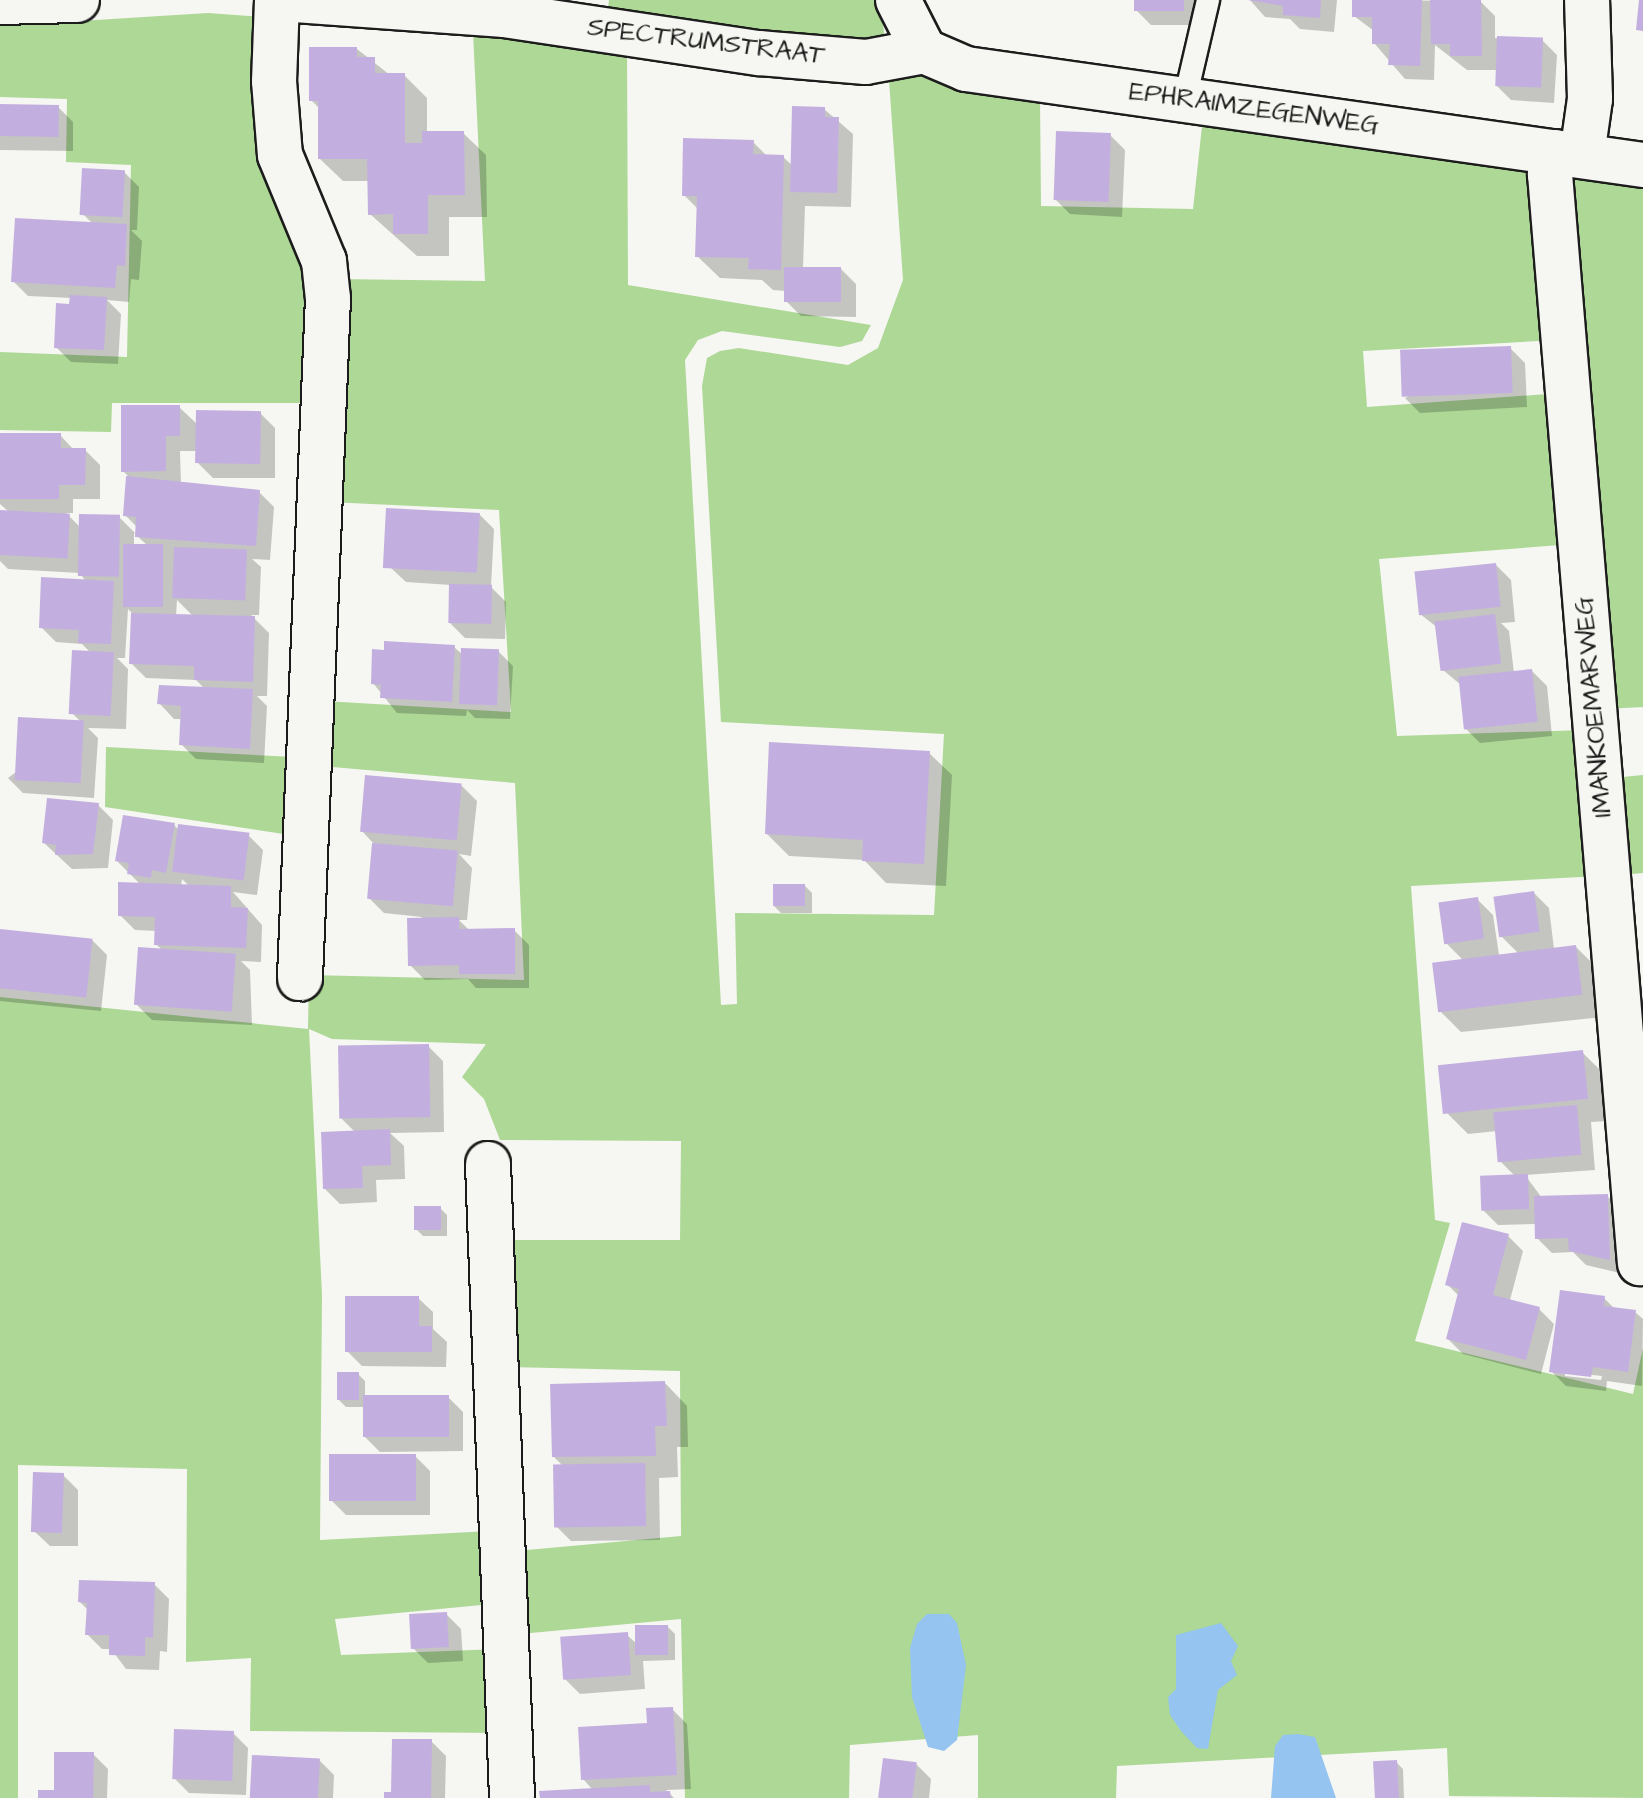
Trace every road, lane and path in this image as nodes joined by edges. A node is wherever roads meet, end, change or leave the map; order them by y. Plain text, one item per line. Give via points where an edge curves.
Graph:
1 (77, 0) edge
2 (277, 0) edge
3 (295, 0) edge
4 (898, 0) edge
5 (1208, 0) edge
6 (1587, 0) edge
7 (0, 2) edge
8 (924, 51) junction
9 (1185, 99) junction
10 (1569, 153) junction
11 (1643, 165) edge
12 (300, 978) dead end
13 (488, 1164) dead end
14 (1640, 1263) dead end
15 (512, 1798) edge

1 - 7 street
2 - 12 street via 274,81 280,155 324,261 328,298
3 - 8 street, SPECTRUMSTRAAT via 504,15 759,53 866,62
4 - 8 street
5 - 9 lane
6 - 10 street, IMANKOEMARWEG via 1590,99
8 - 9 street, EPHRAIMZEGENWEG via 966,69
9 - 10 street, EPHRAIMZEGENWEG
10 - 11 street, EPHRAIMZEGENWEG
10 - 14 street, IMANKOEMARWEG via 1551,190
13 - 15 street

